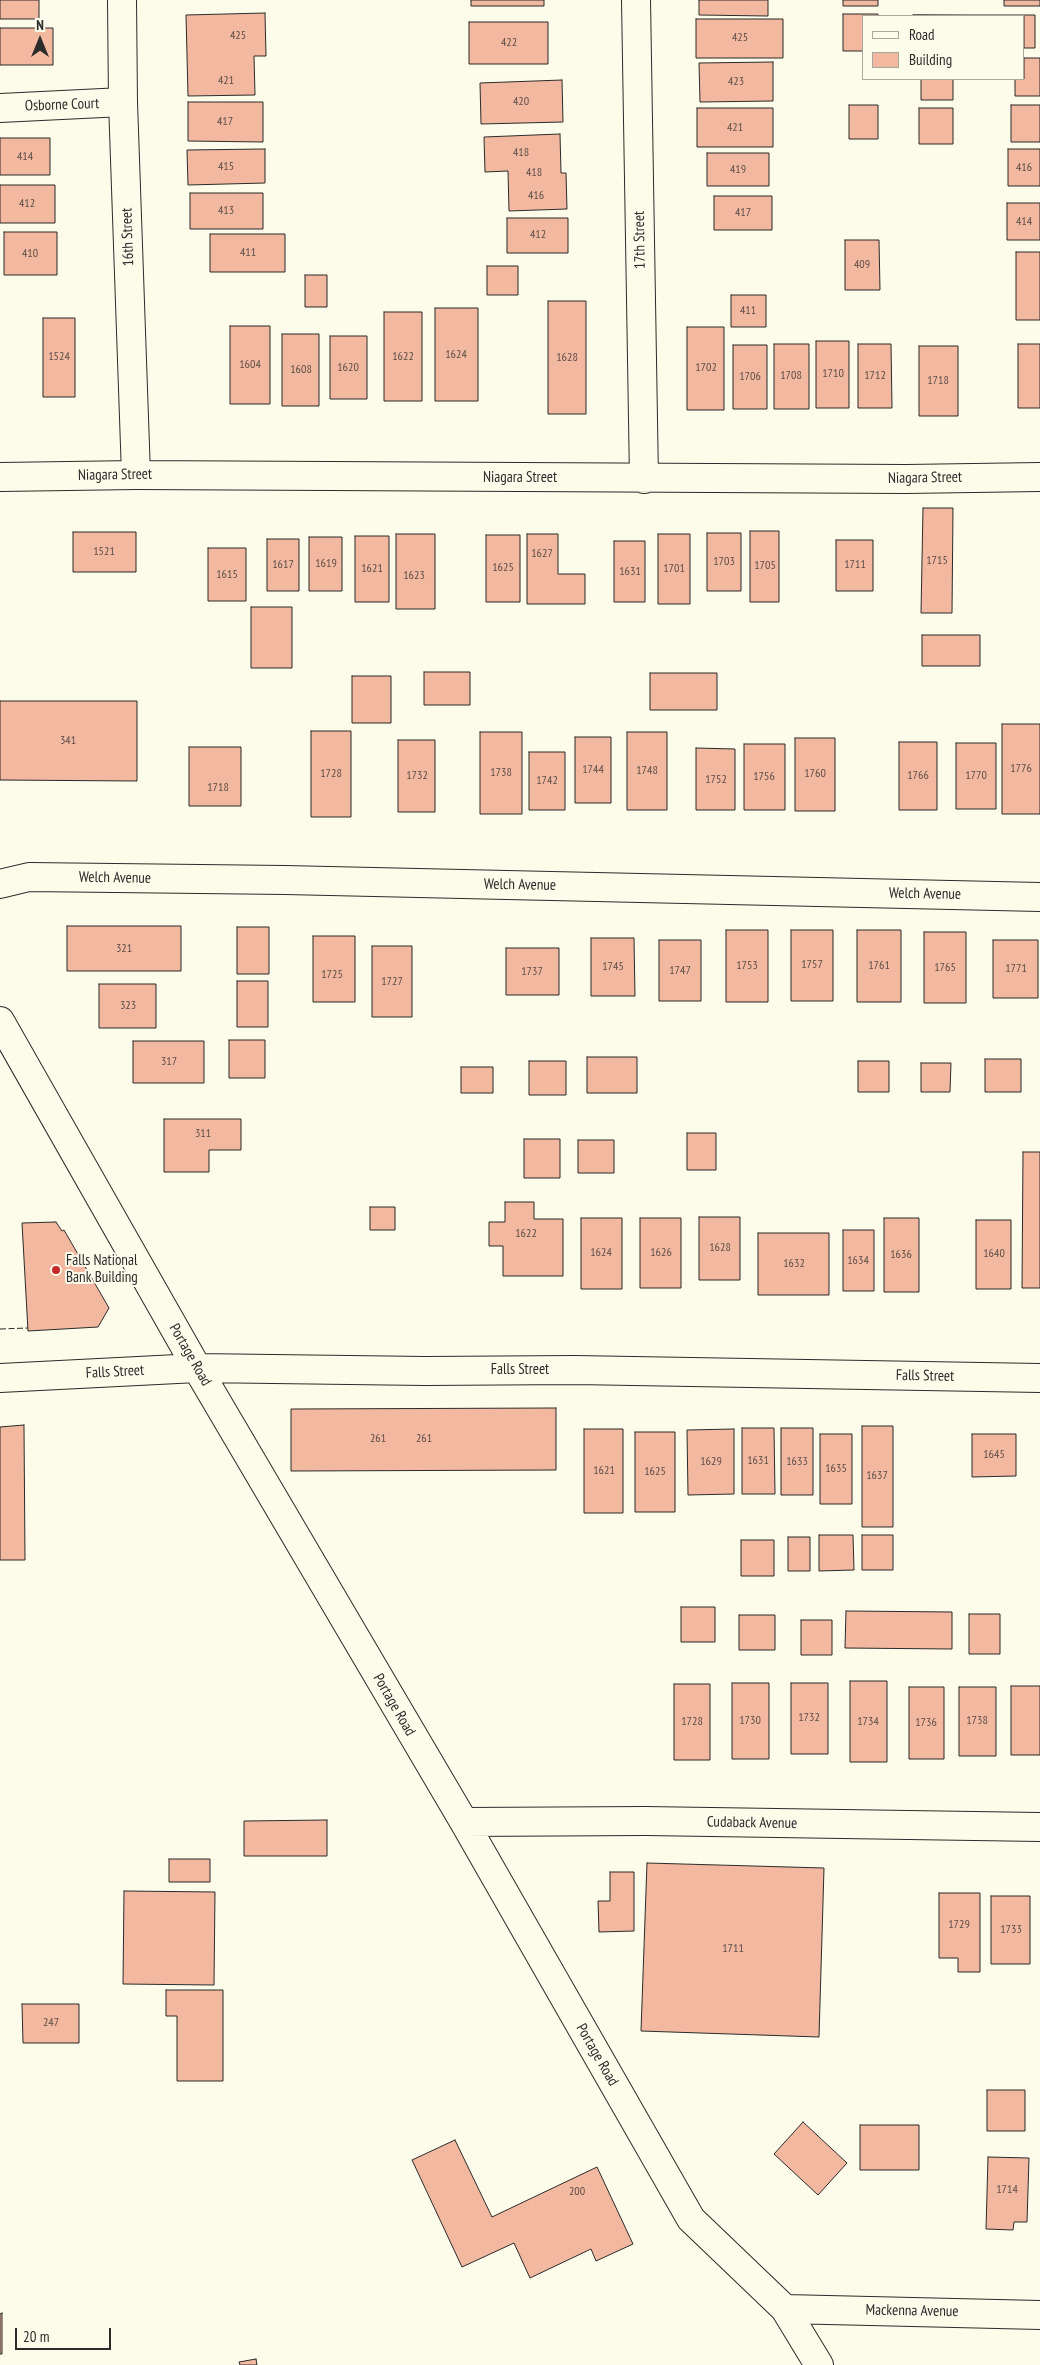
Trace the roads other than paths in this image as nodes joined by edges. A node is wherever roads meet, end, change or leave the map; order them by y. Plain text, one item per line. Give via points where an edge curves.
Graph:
1 (122, 0) edge
2 (636, 0) edge
3 (124, 102) junction
4 (0, 108) edge
5 (136, 475) junction
6 (0, 477) edge
7 (1040, 477) edge
8 (644, 479) junction
9 (0, 884) edge
10 (1040, 897) edge
11 (0, 1021) edge
12 (197, 1368) junction
13 (0, 1378) edge
14 (1040, 1378) edge
15 (464, 1822) junction
16 (1040, 1827) edge
17 (784, 2309) junction
18 (1040, 2315) edge
19 (819, 2365) edge

1 - 3 street, 16th Street
2 - 8 street, 17th Street
3 - 4 street, Osborne Court
3 - 5 street, 16th Street
5 - 6 street, Niagara Street
5 - 8 street, Niagara Street
7 - 8 street, Niagara Street
9 - 10 street, Welch Avenue via 30,877 285,880
11 - 12 street, Portage Road
12 - 13 street, Falls Street
12 - 14 street, Falls Street
12 - 15 street, Portage Road
15 - 16 street, Cudaback Avenue
15 - 17 street, Portage Road via 691,2219
17 - 18 street, Mackenna Avenue
17 - 19 street, Portage Road

